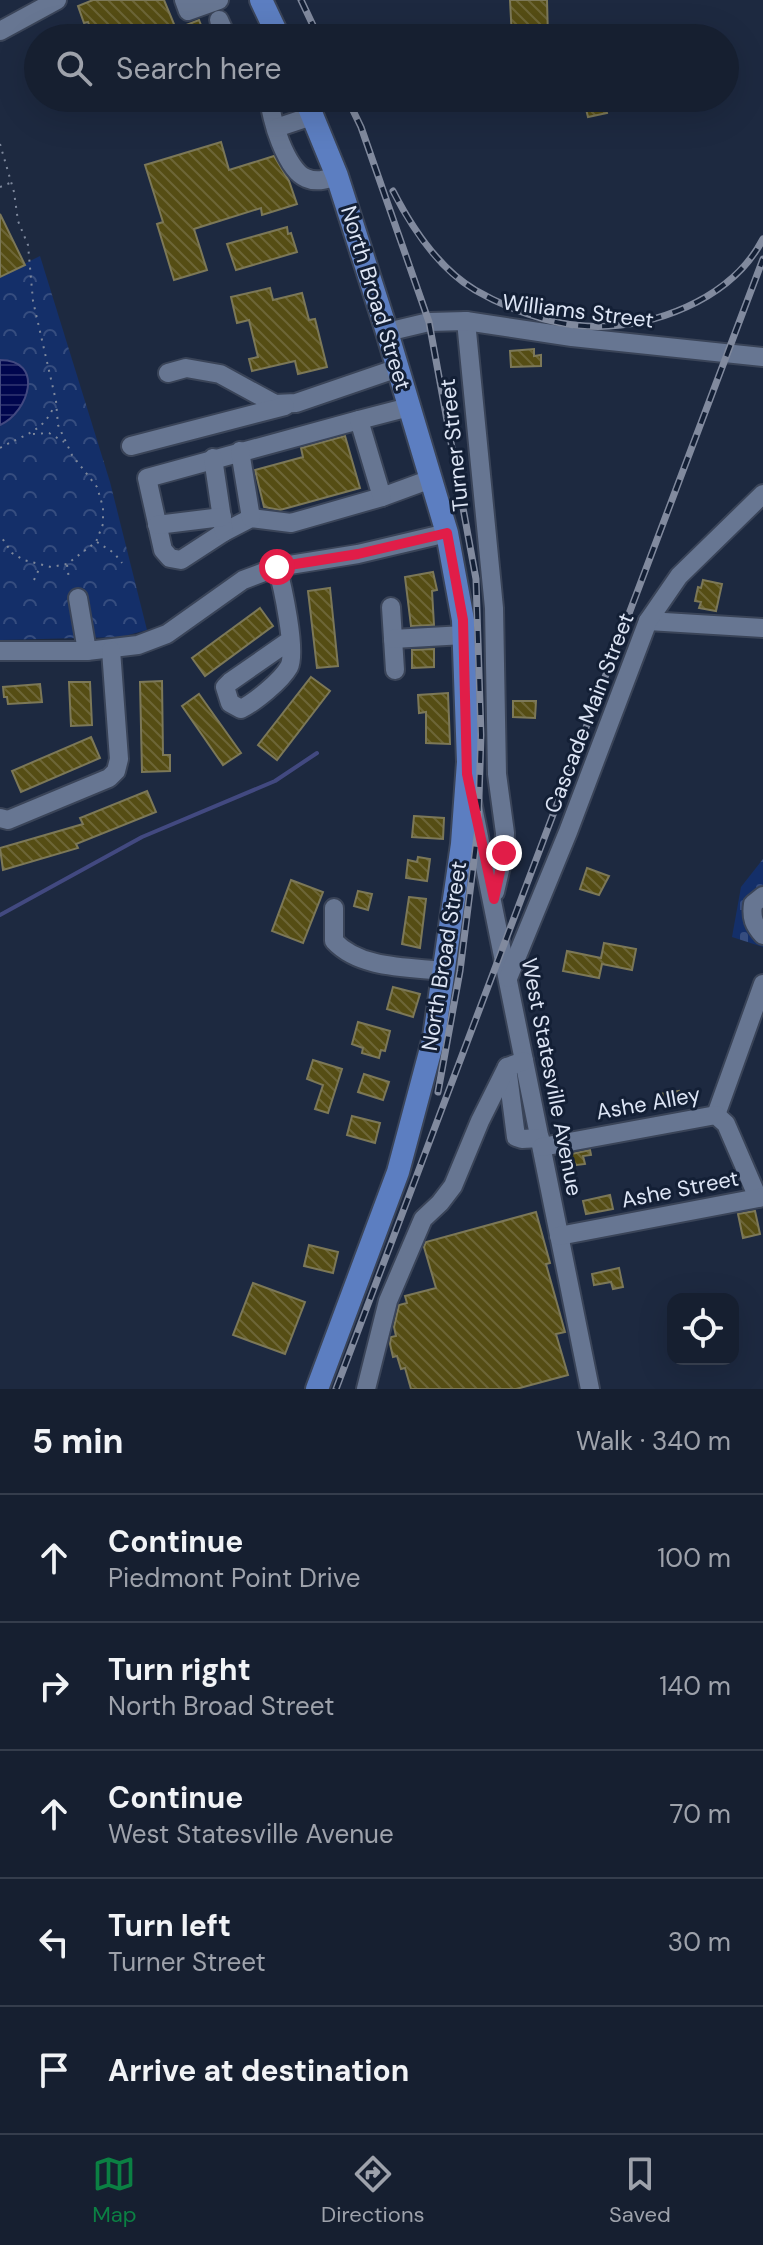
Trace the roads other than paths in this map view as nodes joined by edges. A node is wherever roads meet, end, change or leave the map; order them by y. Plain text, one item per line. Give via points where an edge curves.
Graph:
1 (57, 0) edge
2 (184, 0) edge
3 (219, 0) edge
4 (261, 0) edge
5 (219, 20) dead end
6 (221, 24) edge
7 (272, 24) edge
8 (0, 31) edge
9 (270, 112) edge
10 (300, 112) edge
11 (310, 112) edge
12 (276, 128) junction
13 (337, 176) junction
14 (466, 321) junction
15 (387, 332) junction
16 (763, 357) edge
17 (398, 368) junction
18 (168, 373) dead end
19 (296, 403) junction
20 (409, 407) junction
21 (359, 420) junction
22 (131, 446) dead end
23 (240, 451) junction
24 (213, 458) junction
25 (431, 479) junction
26 (382, 497) junction
27 (761, 499) edge
28 (251, 518) junction
29 (223, 524) junction
30 (157, 525) junction
31 (447, 533) junction
32 (277, 567) junction
33 (78, 598) dead end
34 (391, 607) dead end
35 (648, 621) junction
36 (763, 628) edge
37 (464, 635) junction
38 (393, 639) junction
39 (289, 641) dead end
40 (111, 650) junction
41 (0, 651) edge
42 (87, 651) junction
43 (395, 670) dead end
44 (467, 774) junction
45 (0, 818) edge
46 (763, 896) edge
47 (494, 899) junction
48 (334, 908) dead end
49 (763, 935) edge
50 (444, 971) junction
51 (507, 980) junction
52 (763, 984) edge
53 (516, 1064) junction
54 (716, 1115) junction
55 (541, 1142) junction
56 (760, 1198) edge
57 (559, 1236) junction
58 (317, 1389) edge
59 (366, 1389) edge
60 (590, 1389) edge

1 - 8 street
2 - 3 street via 188,11
4 - 7 main road
5 - 6 street
9 - 12 street
10 - 12 street
11 - 13 main road, North Broad Street
12 - 13 street via 292,168 303,178
13 - 15 main road, North Broad Street
14 - 15 street, Williams Street via 429,322
14 - 16 street, Williams Street
14 - 47 street, Turner Street via 494,608 497,774 505,833
15 - 17 main road, North Broad Street
17 - 19 street
17 - 20 main road, North Broad Street
18 - 19 street via 203,370 275,404
19 - 22 street
20 - 21 street
20 - 25 main road, North Broad Street
21 - 23 street
21 - 26 street
23 - 24 street
23 - 28 street
24 - 29 street
24 - 30 street via 147,478
25 - 26 street
25 - 31 main road, North Broad Street
26 - 28 street via 291,523
27 - 35 street, Cascade Main Street via 679,576
28 - 29 street
29 - 30 street
29 - 30 street via 181,560 163,550
31 - 32 street
31 - 37 main road, North Broad Street
32 - 39 street
32 - 40 street via 243,580 167,634
33 - 42 street
34 - 38 street
35 - 36 street
35 - 51 street, Cascade Main Street
37 - 38 street
37 - 44 main road, North Broad Street
38 - 43 street
40 - 42 street
40 - 45 street via 116,771 8,820
41 - 42 street
44 - 47 street, West Statesville Avenue
44 - 50 main road, North Broad Street
46 - 49 street via 753,904 751,917
47 - 51 street, West Statesville Avenue
48 - 50 street via 334,941 343,951 363,960
50 - 58 main road, North Broad Street via 434,1037 398,1172
51 - 53 street, West Statesville Avenue
52 - 54 street
53 - 55 street, West Statesville Avenue
53 - 59 street via 480,1121 453,1186 423,1219 388,1301
54 - 55 street, Ashe Alley
54 - 56 street, Ashe Alley via 726,1124
55 - 57 street, West Statesville Avenue
56 - 57 street, Ashe Street
57 - 60 street, West Statesville Avenue

